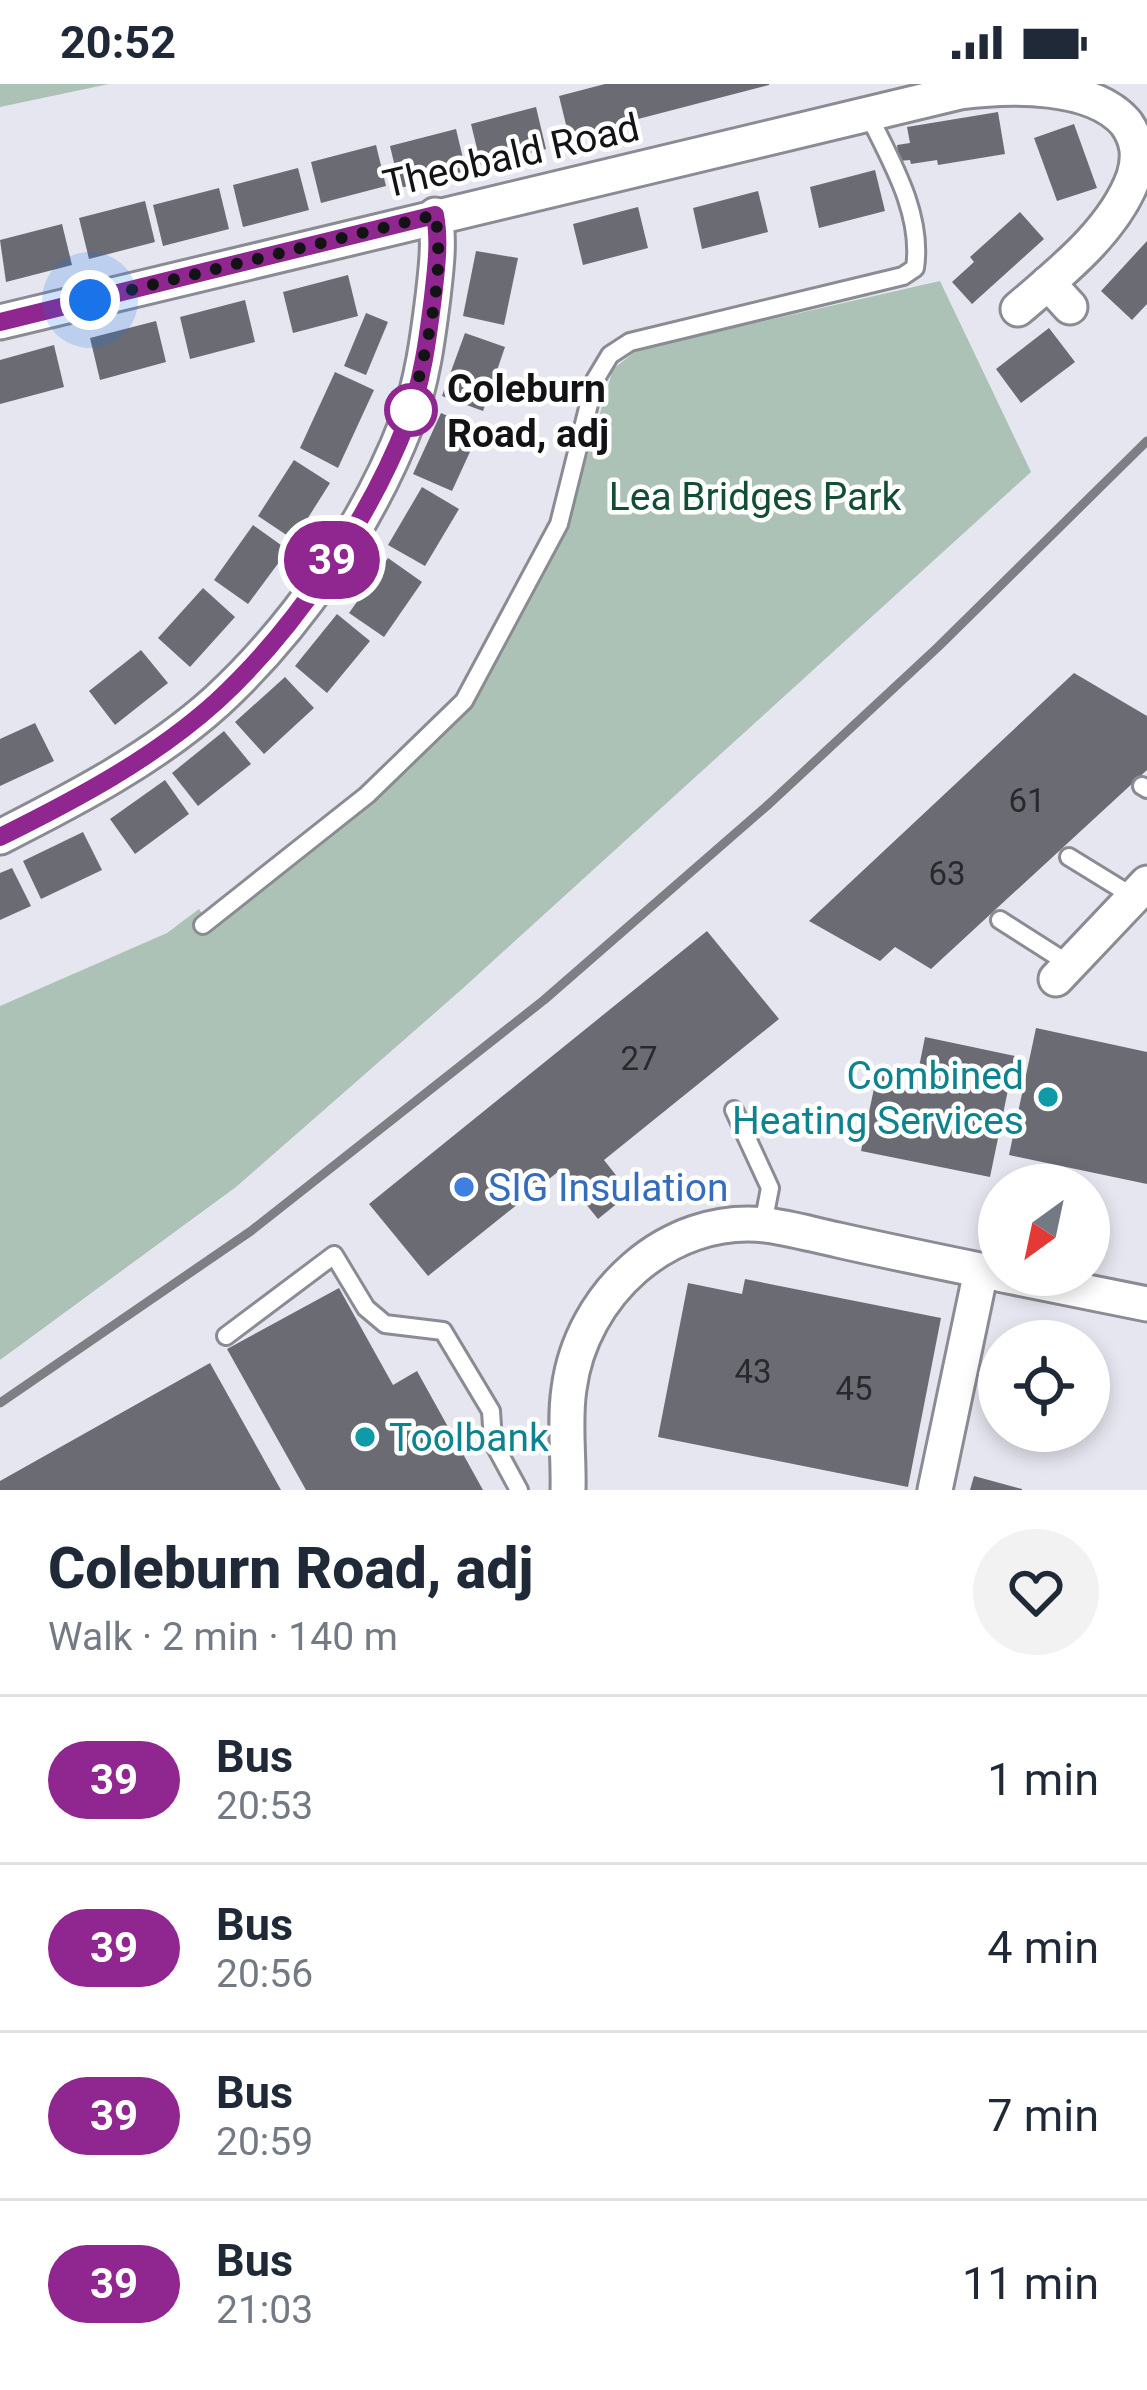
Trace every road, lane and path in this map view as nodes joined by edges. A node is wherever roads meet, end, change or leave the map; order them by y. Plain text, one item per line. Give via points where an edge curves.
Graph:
1 (868, 114) junction
2 (435, 215) junction
3 (1018, 309) dead end
4 (0, 322) edge
5 (0, 837) edge
6 (1069, 857) dead end
7 (1139, 899) edge
8 (1000, 920) dead end
9 (203, 926) dead end
10 (1062, 971) joint
11 (734, 1110) dead end
12 (764, 1224) junction
13 (978, 1270) edge
14 (988, 1296) edge
15 (1108, 1296) edge
16 (1147, 1304) edge
17 (226, 1336) dead end
18 (519, 1490) edge
19 (568, 1490) edge
20 (935, 1490) edge

1 - 2 street, Theobald Road
1 - 3 street, Theobald Road via 960,92 1050,88 1119,112 1139,152 1133,179 1059,295
1 - 9 lane via 898,174 916,235 915,268 630,342 610,355 595,380 559,524 464,701 367,795
2 - 4 street, Theobald Road
2 - 5 street via 436,273 409,420 316,585 217,700 167,740
6 - 7 lane
7 - 10 street
8 - 10 lane
11 - 12 lane via 770,1189
12 - 13 street
12 - 19 street via 694,1232 626,1273 599,1305 568,1391
14 - 20 street
15 - 16 street
17 - 18 lane via 334,1255 385,1324 443,1331 491,1411 493,1442

